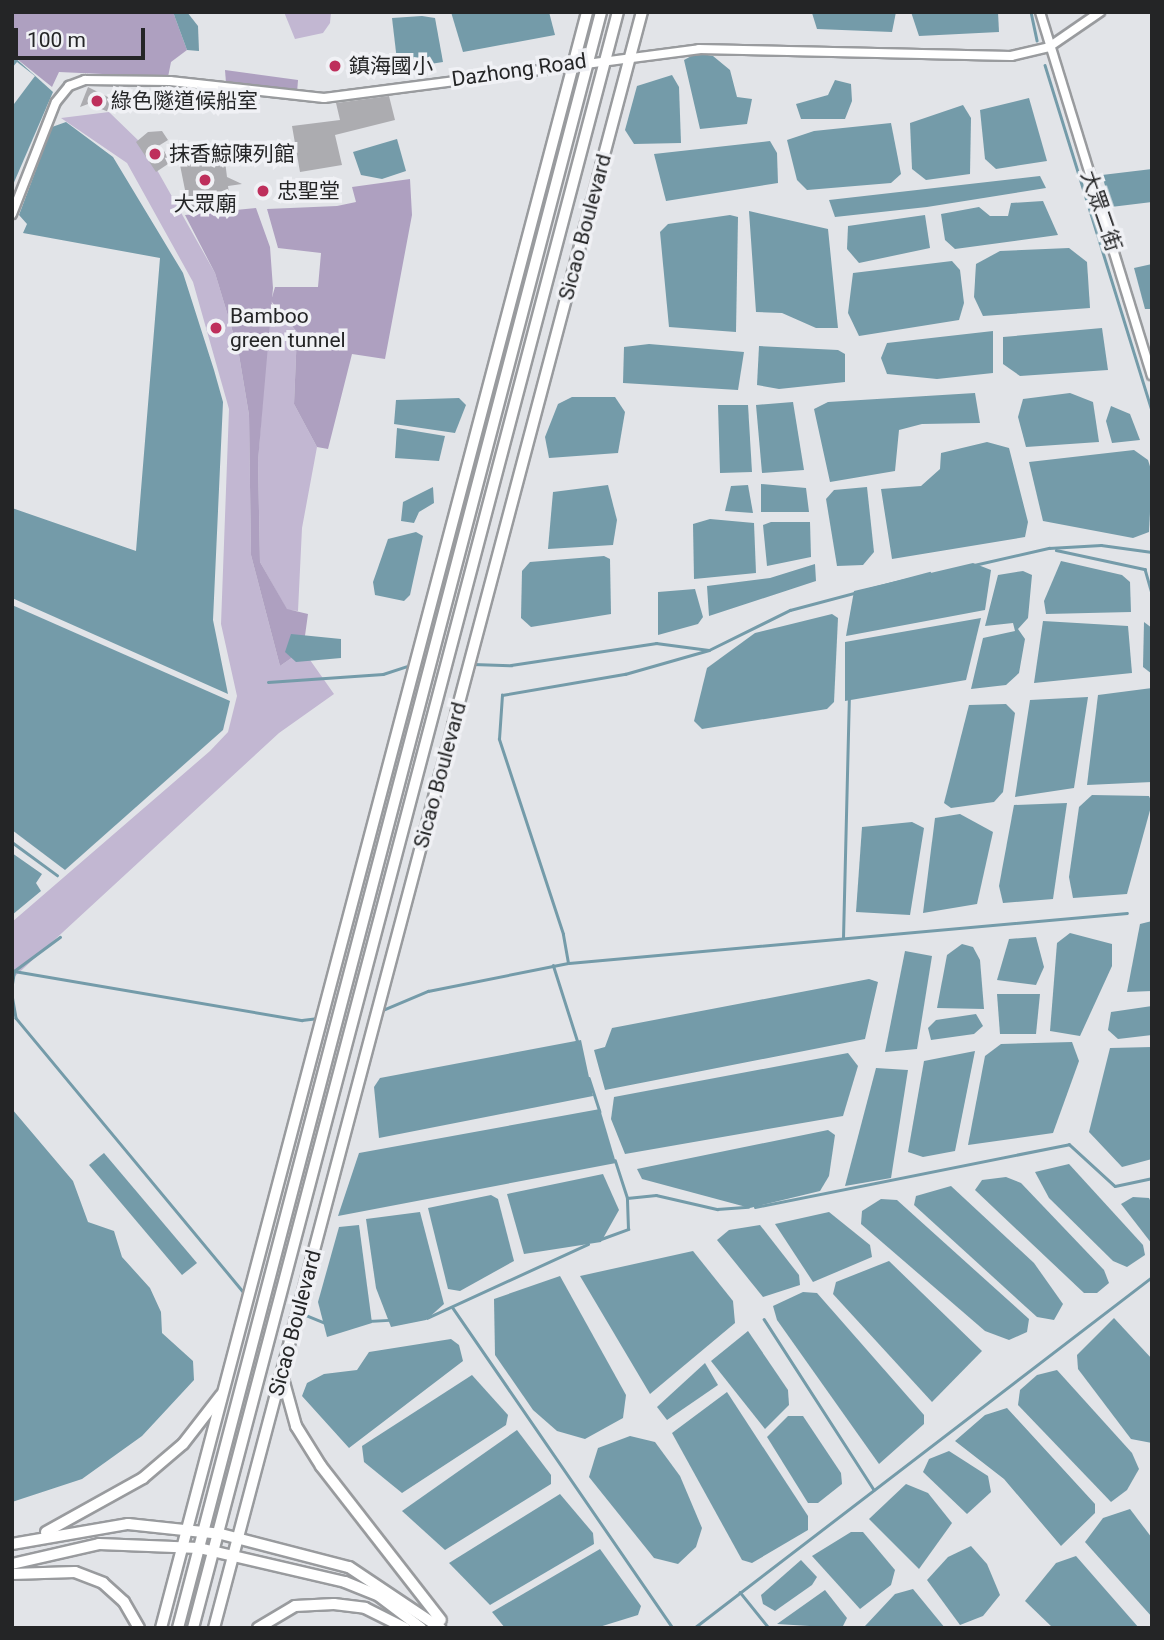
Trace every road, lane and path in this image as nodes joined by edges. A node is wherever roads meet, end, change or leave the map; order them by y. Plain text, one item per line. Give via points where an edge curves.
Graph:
1 (587, 12) edge
2 (601, 12) edge
3 (618, 12) edge
4 (642, 12) edge
5 (1040, 12) edge
6 (1100, 12) edge
7 (1049, 47) junction
8 (631, 56) junction
9 (606, 58) junction
10 (589, 61) junction
11 (574, 62) junction
12 (12, 214) edge
13 (1152, 375) edge
14 (281, 1374) junction
15 (225, 1390) junction
16 (187, 1530) junction
17 (203, 1531) junction
18 (222, 1534) junction
19 (238, 1538) junction
20 (28, 1541) junction
21 (12, 1544) edge
22 (182, 1546) junction
23 (199, 1548) junction
24 (213, 1551) junction
25 (234, 1555) junction
26 (12, 1564) edge
27 (12, 1574) edge
28 (139, 1628) edge
29 (161, 1628) edge
30 (178, 1628) edge
31 (193, 1628) edge
32 (214, 1628) edge
33 (258, 1628) edge
34 (405, 1628) edge
35 (421, 1628) edge
36 (440, 1628) edge
37 (447, 1628) edge

1 - 11 street
2 - 10 street, Sicao Boulevard
3 - 9 street, Sicao Boulevard
4 - 8 street, Sicao Boulevard
5 - 7 street, 大眾二街
6 - 7 street, Dazhong Road
7 - 8 street, Dazhong Road via 1011,56 859,57 739,47
7 - 13 street, 大眾二街
8 - 9 street, Dazhong Road
8 - 14 street, Sicao Boulevard
9 - 10 street, Dazhong Road
9 - 18 street, Sicao Boulevard
10 - 11 street, Dazhong Road
10 - 17 street, Sicao Boulevard
11 - 12 street, Dazhong Road via 324,98 170,81 85,80 69,86 56,102
11 - 15 street
14 - 19 street, Sicao Boulevard
14 - 37 street via 296,1426 321,1466
15 - 16 street
15 - 20 street via 183,1444 143,1478
16 - 17 street
16 - 20 street via 94,1527
16 - 22 street
17 - 18 street
17 - 23 street, Sicao Boulevard
18 - 19 street
18 - 24 street, Sicao Boulevard
19 - 25 street, Sicao Boulevard
19 - 36 street via 349,1567
20 - 21 street
22 - 23 street
22 - 26 street via 99,1544
22 - 29 street
23 - 24 street
23 - 30 street, Sicao Boulevard
24 - 25 street
24 - 31 street, Sicao Boulevard
25 - 32 street, Sicao Boulevard
25 - 35 street via 345,1582 379,1596
27 - 28 street via 75,1572 103,1583 124,1602
33 - 34 street via 295,1606 334,1604 365,1608

